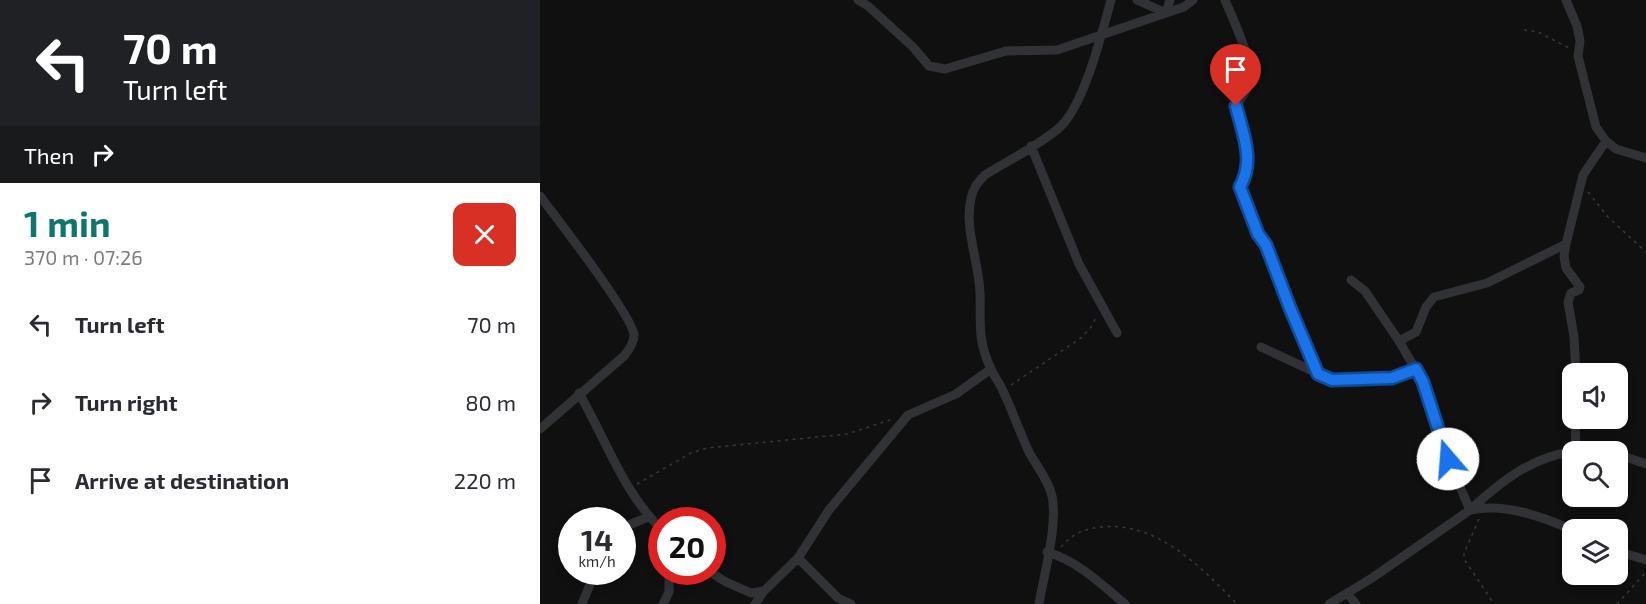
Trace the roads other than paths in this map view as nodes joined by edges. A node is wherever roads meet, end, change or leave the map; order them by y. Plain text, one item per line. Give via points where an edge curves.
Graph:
1 (858, 0) edge
2 (1111, 0) edge
3 (1137, 0) edge
4 (1170, 0) edge
5 (1193, 0) edge
6 (1225, 0) edge
7 (1566, 0) edge
8 (1166, 13) junction
9 (1102, 34) junction
10 (1606, 141) junction
11 (1031, 146) junction
12 (1646, 158) edge
13 (540, 196) edge
14 (1566, 244) junction
15 (1351, 280) dead end
16 (1117, 333) dead end
17 (1399, 341) junction
18 (1261, 347) dead end
19 (1575, 363) edge
20 (991, 369) junction
21 (1416, 369) junction
22 (1318, 374) junction
23 (579, 393) junction
24 (541, 425) edge
25 (1562, 453) edge
26 (1628, 458) edge
27 (1646, 464) edge
28 (1470, 510) junction
29 (648, 516) joint
30 (636, 522) edge
31 (1562, 527) edge
32 (1051, 553) junction
33 (1628, 556) edge
34 (798, 558) junction
35 (1646, 560) edge
36 (726, 582) edge
37 (590, 585) edge
38 (669, 585) edge
39 (764, 591) junction
40 (1347, 593) junction
41 (582, 604) edge
42 (663, 604) edge
43 (755, 604) edge
44 (851, 604) edge
45 (1039, 604) edge
46 (1125, 604) edge
47 (1329, 604) edge
48 (1356, 604) edge

1 - 9 street via 935,69 957,67 1006,51 1057,50
2 - 9 street
3 - 8 street
4 - 8 street
5 - 8 street
6 - 22 street via 1250,75 1236,106 1248,162 1247,175 1240,187
7 - 10 street via 1577,26 1578,56 1593,118
8 - 9 street
9 - 11 street via 1073,112 1059,128
10 - 12 street via 1616,149
10 - 14 street via 1580,182
11 - 16 street via 1079,264
11 - 20 street via 985,175 970,199 981,341
13 - 23 street via 597,273 634,335 624,356
14 - 17 street via 1487,283 1434,297 1416,332
14 - 19 street via 1566,268 1580,287 1571,293 1568,302
15 - 17 street via 1365,291
17 - 21 street
18 - 22 street
20 - 32 street via 1030,454 1047,480 1054,517
20 - 34 street via 956,394 909,415 829,510
21 - 22 street via 1392,378 1332,380
21 - 28 street
23 - 24 street
23 - 29 street via 614,465
25 - 28 street via 1520,469
26 - 27 street
28 - 31 street via 1484,507 1522,513
28 - 40 street
29 - 30 street
32 - 45 street
32 - 46 street via 1063,556
33 - 35 street
34 - 39 street
34 - 44 street via 838,598
36 - 39 street via 751,593
37 - 41 street
38 - 42 street
39 - 43 street
40 - 47 street
40 - 48 street

